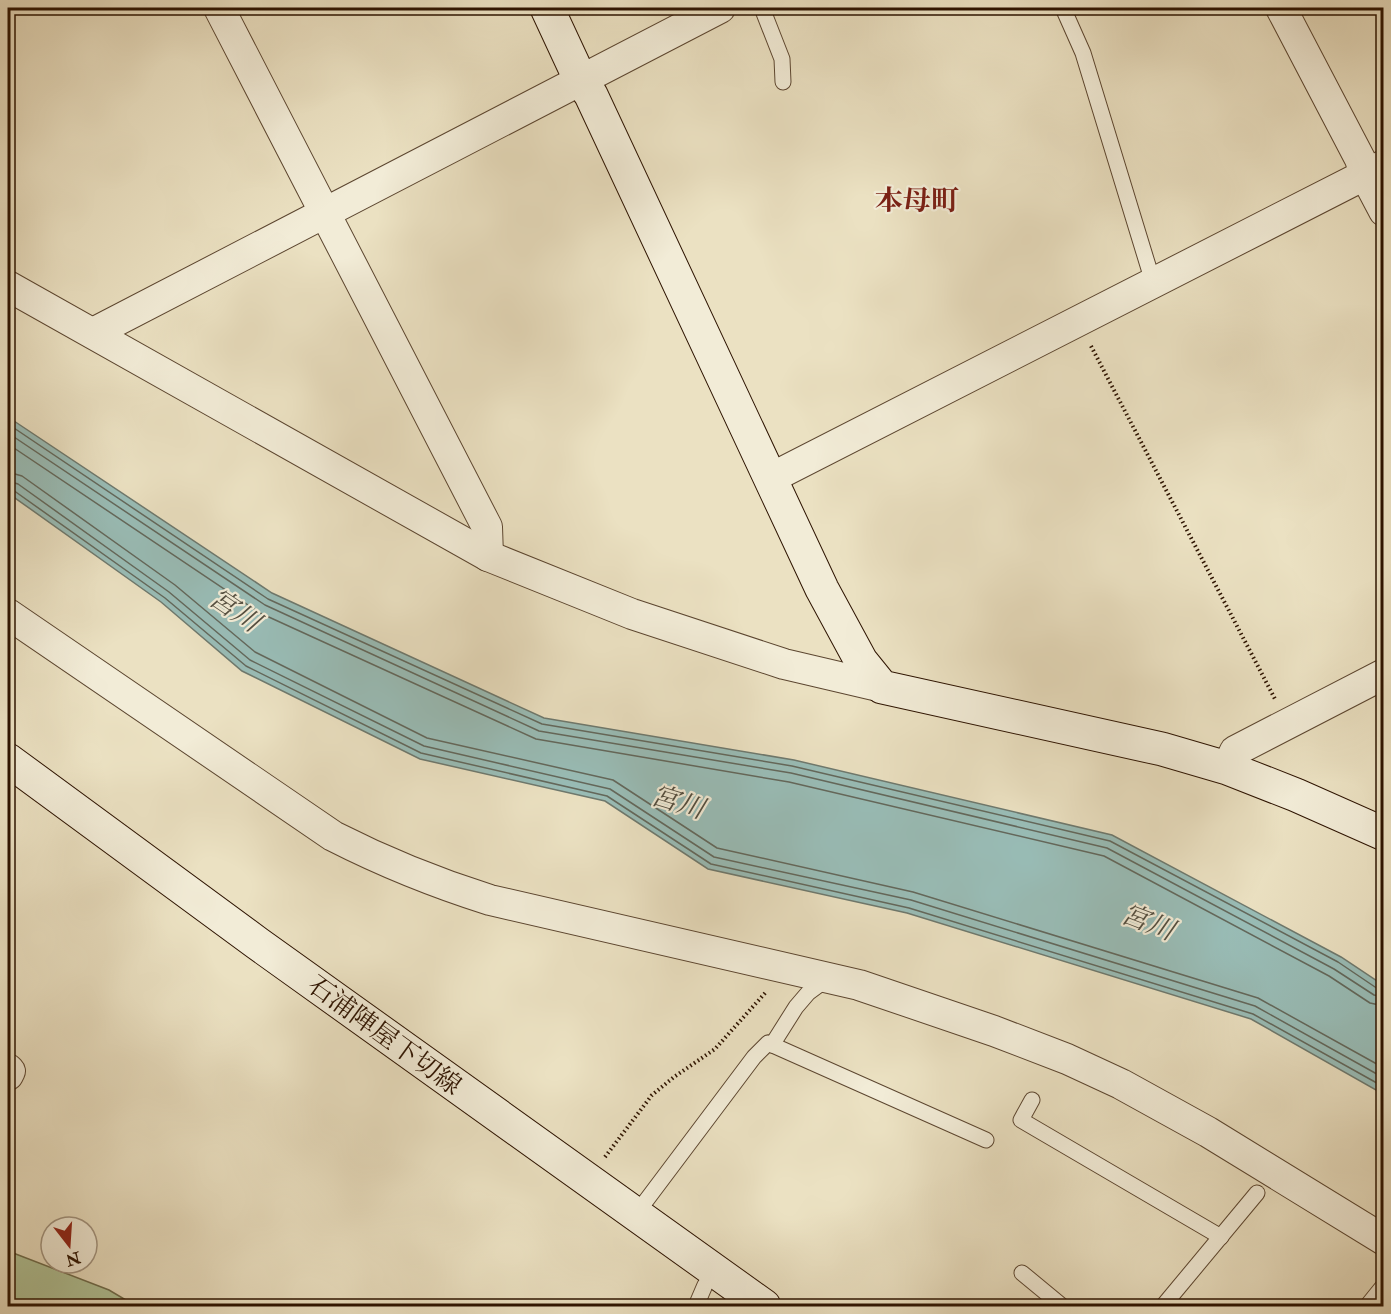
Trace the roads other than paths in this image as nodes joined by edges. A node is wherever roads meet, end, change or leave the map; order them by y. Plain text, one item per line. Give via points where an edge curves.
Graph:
1 (219, 8) edge
2 (547, 8) edge
3 (720, 8) edge
4 (762, 8) edge
5 (1063, 8) edge
6 (1281, 8) edge
7 (580, 79) junction
8 (783, 82) dead end
9 (1374, 170) edge
10 (1383, 211) edge
11 (326, 213) junction
12 (1153, 282) junction
13 (8, 286) edge
14 (93, 333) junction
15 (771, 478) junction
16 (488, 556) junction
17 (8, 614) edge
18 (1383, 674) edge
19 (882, 687) junction
20 (8, 760) edge
21 (1227, 768) junction
22 (1383, 834) edge
23 (829, 977) junction
24 (772, 1045) junction
25 (8, 1069) edge
26 (8, 1074) edge
27 (1032, 1100) dead end
28 (986, 1140) dead end
29 (1257, 1193) dead end
30 (636, 1214) junction
31 (1221, 1237) junction
32 (1383, 1240) edge
33 (1022, 1273) dead end
34 (705, 1285) dead end
35 (1383, 1286) edge
36 (696, 1306) edge
37 (764, 1306) edge
38 (1062, 1306) edge
39 (1163, 1306) edge
40 (1367, 1306) edge

1 - 11 street
2 - 7 street
3 - 7 street
4 - 8 lane via 783,59
5 - 12 lane via 1083,53
6 - 9 street via 1360,159
7 - 11 street
7 - 15 street via 591,95
9 - 10 street
9 - 12 street
11 - 14 street
11 - 16 street via 487,527
12 - 15 street
13 - 14 street
14 - 16 street
15 - 19 street via 845,634
16 - 19 street via 632,614 783,664
17 - 23 street via 333,836 371,855 490,900
18 - 21 street via 1235,751
19 - 21 street via 1162,749
20 - 30 street, 石浦陣屋下切線
21 - 22 street
23 - 24 lane via 802,1000
23 - 32 street via 994,1031 1121,1084 1208,1132
24 - 28 lane
24 - 30 lane via 768,1043 754,1057
25 - 26 street
27 - 31 lane via 1021,1120
29 - 31 lane
30 - 37 street, 石浦陣屋下切線
31 - 39 lane
33 - 38 lane
34 - 36 lane
35 - 40 lane

